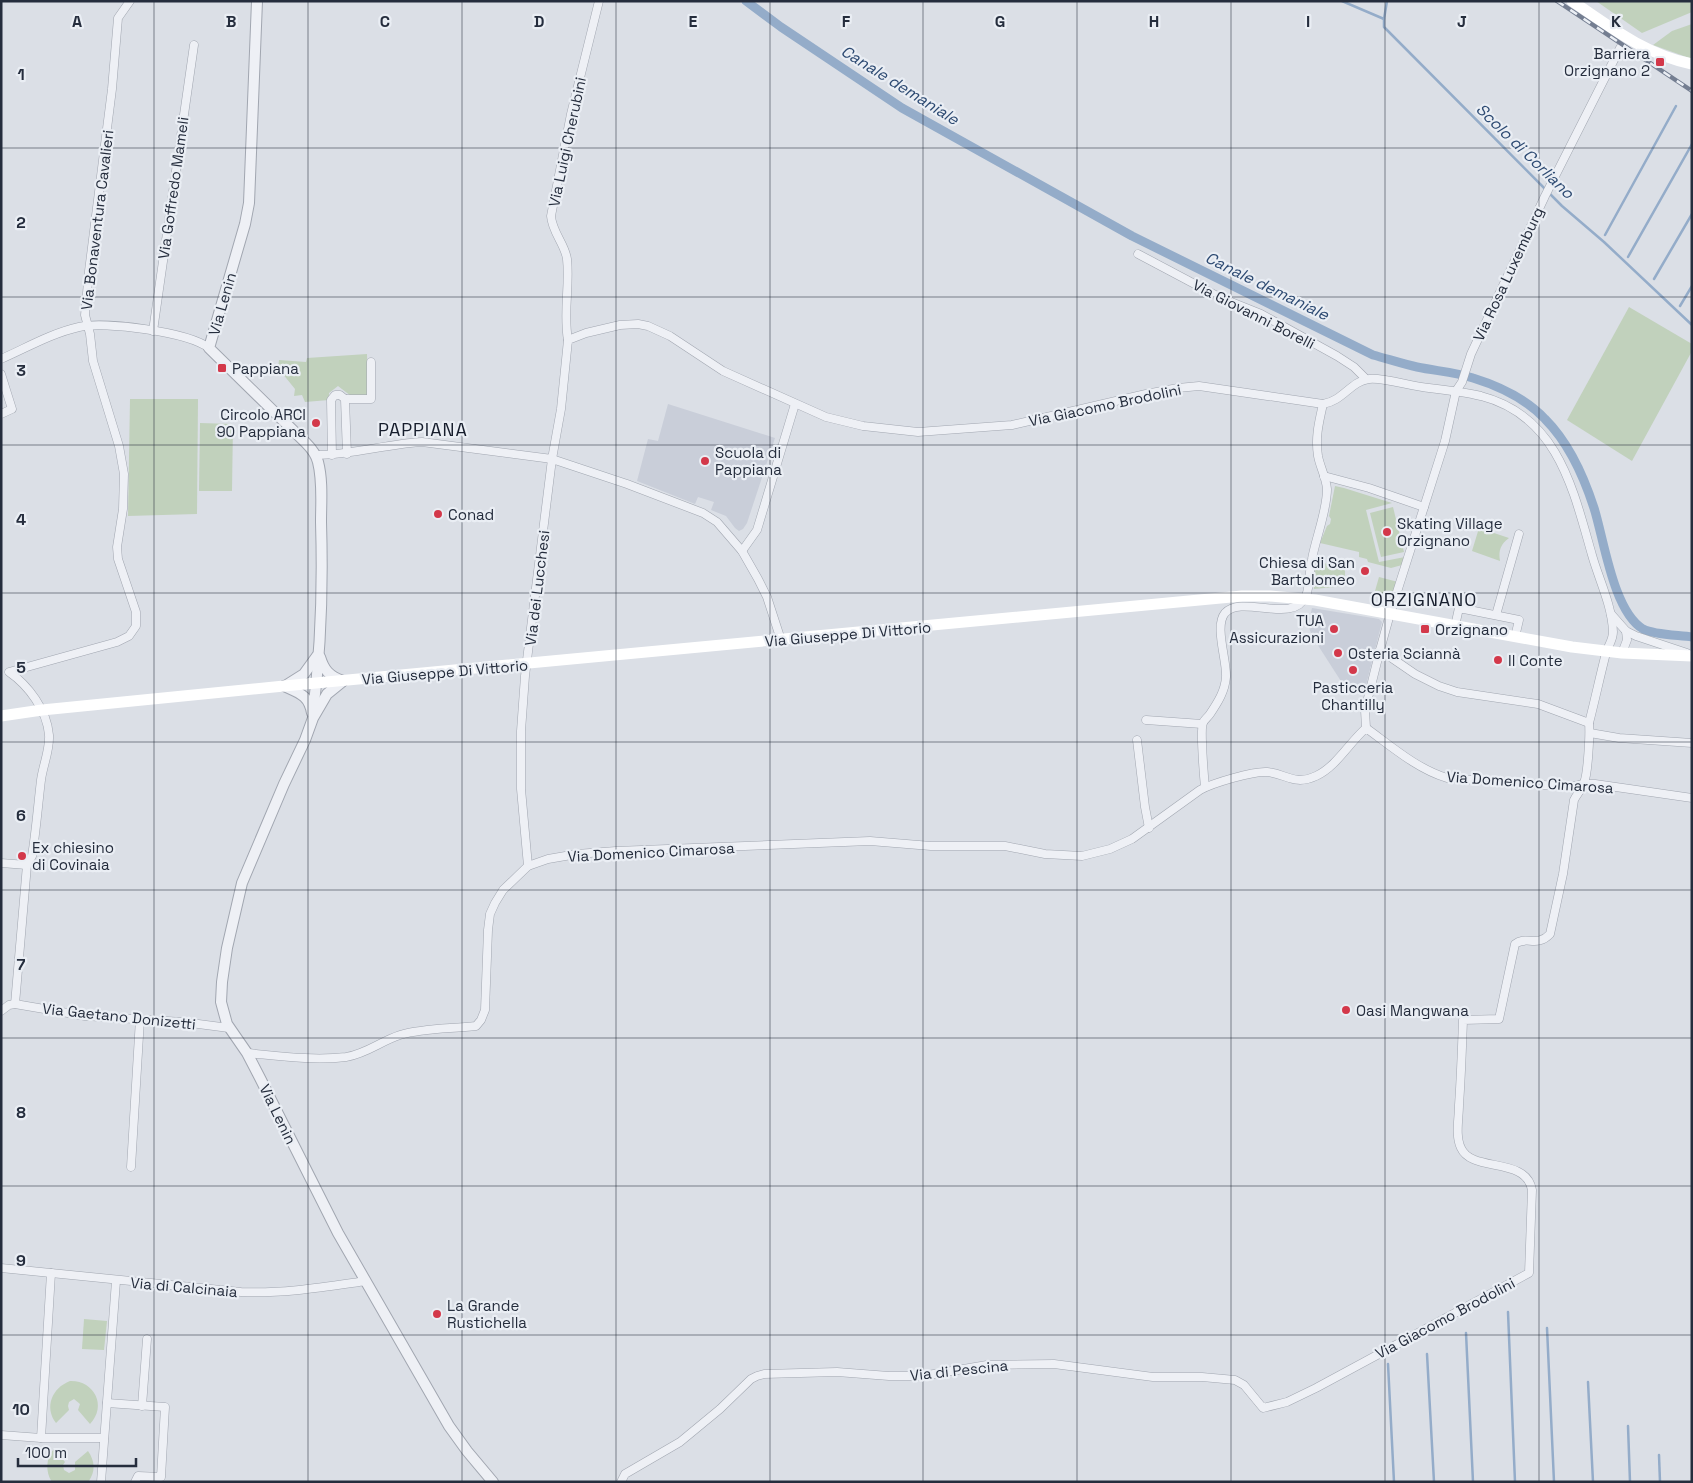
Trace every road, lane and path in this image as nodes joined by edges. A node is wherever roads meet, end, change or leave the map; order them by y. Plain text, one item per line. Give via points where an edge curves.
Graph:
1 (130, 1) edge
2 (256, 1) edge
3 (599, 1) edge
4 (1572, 1) edge
5 (194, 45) dead end
6 (1620, 48) dead end
7 (1692, 64) edge
8 (1138, 254) dead end
9 (87, 325) junction
10 (153, 331) junction
11 (568, 340) junction
12 (209, 348) junction
13 (1, 359) edge
14 (371, 362) dead end
15 (1, 374) edge
16 (1366, 380) junction
17 (1456, 391) junction
18 (345, 399) junction
19 (795, 404) junction
20 (1323, 404) junction
21 (1, 414) edge
22 (347, 454) junction
23 (316, 455) junction
24 (332, 455) junction
25 (552, 459) junction
26 (1324, 476) junction
27 (1424, 507) junction
28 (1519, 534) dead end
29 (742, 551) junction
30 (1305, 599) junction
31 (1390, 614) junction
32 (1611, 614) junction
33 (1496, 615) junction
34 (1455, 626) junction
35 (1626, 631) junction
36 (1515, 637) junction
37 (781, 640) junction
38 (1380, 650) junction
39 (1607, 651) junction
40 (1622, 653) junction
41 (318, 654) junction
42 (1692, 655) edge
43 (528, 664) junction
44 (5, 673) edge
45 (343, 681) junction
46 (317, 684) junction
47 (284, 686) junction
48 (42, 710) junction
49 (1, 716) edge
50 (313, 718) junction
51 (1146, 720) dead end
52 (1589, 723) junction
53 (1202, 724) junction
54 (1366, 728) junction
55 (1590, 733) junction
56 (1137, 740) dead end
57 (1692, 743) edge
58 (1584, 784) junction
59 (1205, 787) junction
60 (1692, 798) edge
61 (1149, 828) junction
62 (1, 863) edge
63 (27, 865) junction
64 (528, 866) junction
65 (6, 1008) edge
66 (140, 1019) junction
67 (230, 1028) junction
68 (246, 1053) junction
69 (131, 1167) dead end
70 (1, 1268) edge
71 (51, 1273) junction
72 (116, 1281) junction
73 (366, 1281) junction
74 (147, 1339) dead end
75 (107, 1403) junction
76 (142, 1406) junction
77 (1263, 1408) joint
78 (1, 1435) edge
79 (41, 1438) junction
80 (104, 1438) junction
81 (101, 1482) edge
82 (135, 1482) edge
83 (493, 1482) edge
84 (621, 1482) edge

1 - 9 street, Via Bonaventura Cavalieri via 118,18 86,297
2 - 12 street, Via Lenin via 249,203
3 - 11 street, Via Luigi Cherubini via 571,114 551,216 552,226 567,258 565,321
4 - 7 main road via 1640,46 1666,58
5 - 10 street, Via Goffredo Mameli
6 - 17 street, Via Rosa Luxemburg via 1547,191
8 - 16 street, Via Giovanni Borelli via 1286,328 1354,367
9 - 10 street
9 - 13 street
9 - 44 street, Via Bonaventura Cavalieri via 93,361 119,446 124,474 117,547 136,612 136,626 129,636 117,642
10 - 12 street via 194,339
11 - 19 street, Via Giacomo Brodolini via 620,326 648,326 670,336 723,371
11 - 25 street
12 - 23 street, Via Lenin
14 - 18 street via 371,399
15 - 21 street via 12,408
16 - 17 street, Via Giacomo Brodolini
16 - 20 street via 1332,402
17 - 27 street
17 - 32 street, Via Giacomo Brodolini via 1483,397 1517,412 1548,441 1574,491
18 - 22 street
18 - 24 street via 334,395 331,400
19 - 20 street, Via Giacomo Brodolini via 838,421 863,426 943,432 1012,425 1146,394 1199,386
19 - 29 street via 757,530
20 - 26 street via 1316,441
22 - 24 street
22 - 25 street via 422,442
23 - 24 street
23 - 41 street, Via Lenin via 322,541
25 - 29 street via 703,513 717,522
25 - 43 street, Via dei Lucchesi
26 - 27 street
26 - 30 street via 1326,501
27 - 31 street
28 - 33 street
29 - 37 street via 767,598
30 - 31 main road, Via Giuseppe Di Vittorio
30 - 37 main road, Via Giuseppe Di Vittorio via 1227,597
30 - 53 street via 1291,609 1236,608 1225,614 1221,630 1226,686
31 - 34 main road, Via Giuseppe Di Vittorio
31 - 38 street
32 - 35 street
32 - 39 street, Via Giacomo Brodolini via 1613,634
33 - 34 street via 1459,608
33 - 36 street via 1518,620
34 - 36 main road, Via Giuseppe Di Vittorio
35 - 40 street
35 - 42 street
36 - 39 main road, Via Giuseppe Di Vittorio
37 - 43 main road, Via Giuseppe Di Vittorio
38 - 52 street via 1415,674 1457,692 1538,704
38 - 54 street via 1365,710
39 - 40 main road, Via Giuseppe Di Vittorio
39 - 52 street, Via Giacomo Brodolini
40 - 42 main road, Via Giuseppe Di Vittorio
41 - 45 street via 329,675
41 - 46 street, Via Lenin
41 - 47 street via 304,674
43 - 45 main road, Via Giuseppe Di Vittorio
43 - 64 street, Via dei Lucchesi via 522,722 521,789
44 - 48 street, Via Bonaventura Cavalieri via 26,687
45 - 46 main road, Via Giuseppe Di Vittorio
45 - 50 street, Via Lenin via 327,694
46 - 47 main road, Via Giuseppe Di Vittorio
46 - 50 street, Via Lenin
47 - 48 main road, Via Giuseppe Di Vittorio
47 - 50 street via 305,697
48 - 49 main road, Via Giuseppe Di Vittorio
48 - 63 street, Via Bonaventura Cavalieri via 49,734 48,746 32,856
50 - 67 street, Via Lenin via 238,895 221,992 222,1010
51 - 53 street
52 - 55 street, Via Giacomo Brodolini
53 - 59 street
54 - 58 street, Via Domenico Cimarosa via 1412,761 1446,778 1570,787
54 - 59 street, Via Domenico Cimarosa via 1328,769 1309,779 1297,781 1263,772
55 - 57 street
55 - 58 street, Via Giacomo Brodolini
56 - 61 street
58 - 60 street, Via Domenico Cimarosa
58 - 77 street, Via Giacomo Brodolini via 1574,800 1550,934 1538,942 1515,944 1499,1019 1463,1020 1460,1146 1466,1155 1476,1160 1523,1174 1529,1180 1532,1190 1530,1273 1316,1388 1287,1402
59 - 61 street, Via Domenico Cimarosa
61 - 64 street, Via Domenico Cimarosa via 1123,844 1082,856 1045,854 1005,846 931,846 870,841 577,854
62 - 63 street
63 - 65 street, Via Bonaventura Cavalieri
64 - 68 street, Via Domenico Cimarosa via 503,890 490,914 485,1010 476,1026 411,1032 346,1057 297,1058
65 - 66 street, Via Gaetano Donizetti
66 - 67 street, Via Gaetano Donizetti
66 - 69 street
67 - 68 street, Via Lenin
68 - 73 street, Via Lenin via 312,1184
70 - 71 street, Via di Calcinaia
71 - 72 street, Via di Calcinaia
71 - 79 street
72 - 73 street, Via di Calcinaia via 266,1293
72 - 75 street
73 - 83 street, Via Lenin via 449,1426
74 - 76 street
75 - 76 street
75 - 80 street
76 - 82 street via 166,1407 161,1477 138,1476
77 - 84 street, Via di Pescina via 1244,1385 1235,1380 1154,1378 1054,1364 987,1365 922,1376 837,1372 764,1374 752,1379 680,1442 625,1474
78 - 79 street
79 - 80 street
80 - 81 street

